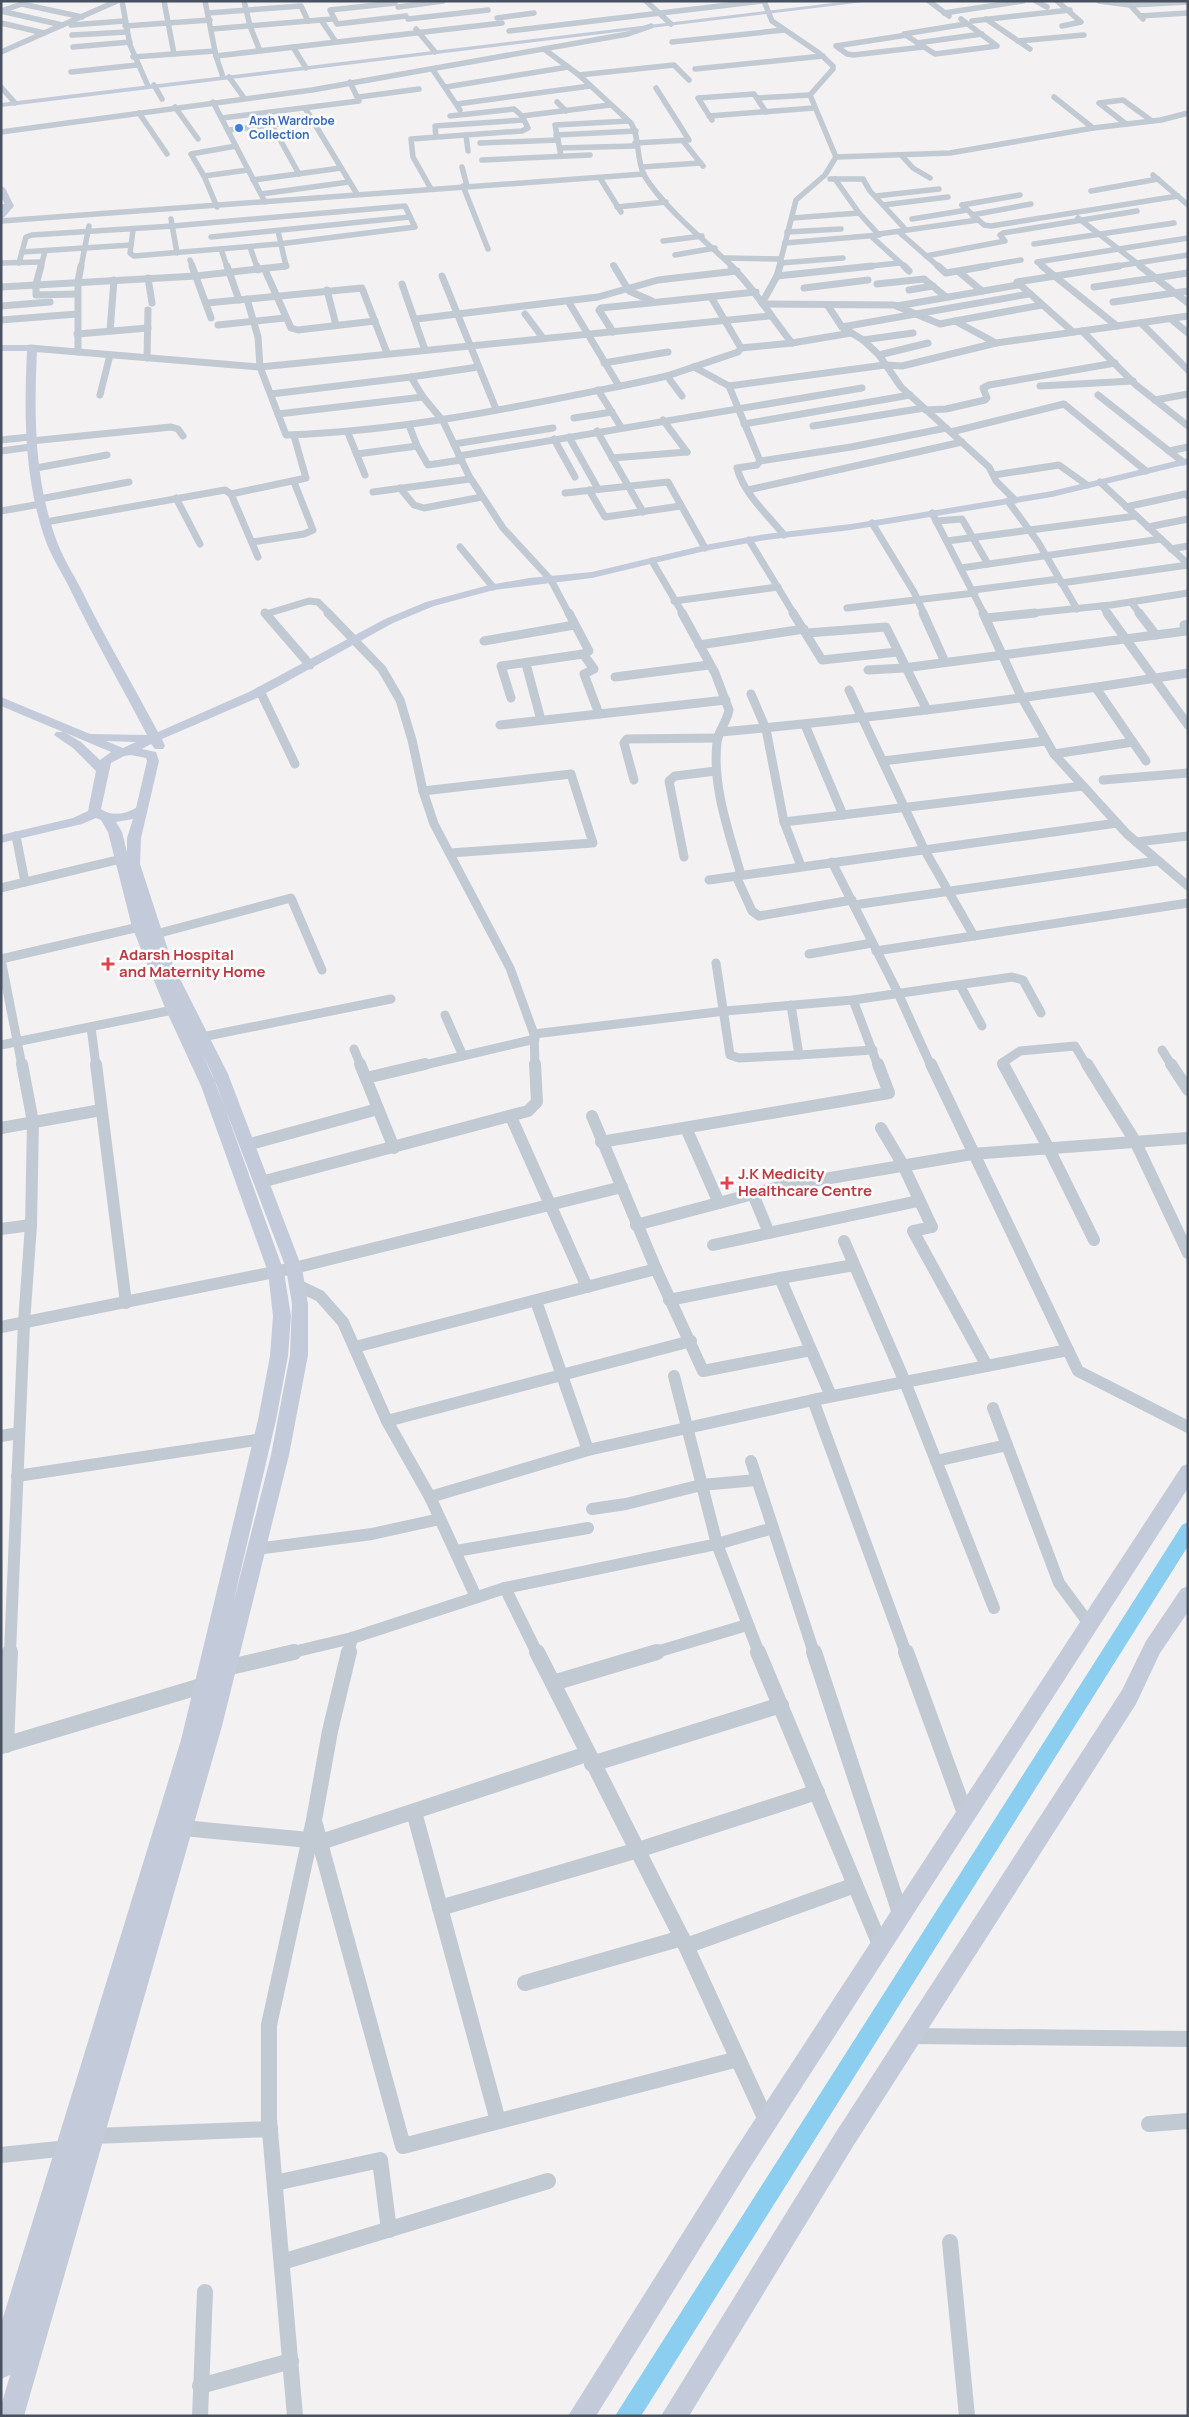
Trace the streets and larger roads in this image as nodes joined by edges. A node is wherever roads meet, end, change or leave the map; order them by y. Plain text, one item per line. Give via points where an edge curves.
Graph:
1 (117, 1) edge
2 (122, 1) edge
3 (164, 1) edge
4 (206, 1) edge
5 (244, 1) edge
6 (646, 1) edge
7 (685, 1) edge
8 (763, 1) edge
9 (869, 1) edge
10 (929, 1) edge
11 (1023, 1) edge
12 (1036, 1) edge
13 (1057, 1) edge
14 (1099, 1) edge
15 (439, 2) edge
16 (849, 2) edge
17 (1010, 2) edge
18 (1188, 3) edge
19 (290, 4) edge
20 (396, 4) edge
21 (722, 4) edge
22 (1167, 4) junction
23 (1130, 5) junction
24 (358, 6) junction
25 (276, 7) junction
26 (1047, 7) dead end
27 (246, 10) junction
28 (692, 10) junction
29 (1070, 10) junction
30 (1, 11) edge
31 (208, 13) junction
32 (534, 13) dead end
33 (768, 13) junction
34 (944, 13) junction
35 (660, 14) junction
36 (1034, 14) junction
37 (1177, 14) junction
38 (1188, 14) edge
39 (82, 17) junction
40 (407, 18) junction
41 (496, 18) junction
42 (333, 19) junction
43 (952, 19) dead end
44 (960, 19) dead end
45 (210, 20) junction
46 (321, 20) junction
47 (986, 20) junction
48 (364, 21) junction
49 (308, 22) junction
50 (1, 23) edge
51 (168, 23) junction
52 (502, 23) junction
53 (969, 23) junction
54 (70, 24) junction
55 (279, 24) junction
56 (670, 24) junction
57 (62, 25) junction
58 (14, 26) junction
59 (125, 26) junction
60 (250, 26) junction
61 (652, 26) junction
62 (1062, 26) dead end
63 (212, 29) junction
64 (784, 30) junction
65 (1, 31) edge
66 (509, 31) junction
67 (44, 33) junction
68 (420, 34) junction
69 (982, 34) junction
70 (72, 35) junction
71 (1084, 35) dead end
72 (907, 36) junction
73 (1071, 36) junction
74 (1042, 39) junction
75 (1018, 41) junction
76 (130, 42) junction
77 (336, 42) junction
78 (672, 42) dead end
79 (517, 43) junction
80 (917, 43) junction
81 (1080, 45) dead end
82 (73, 47) junction
83 (293, 47) junction
84 (923, 47) junction
85 (1053, 47) dead end
86 (544, 49) junction
87 (1030, 49) dead end
88 (841, 50) junction
89 (260, 51) junction
90 (834, 51) dead end
91 (1, 52) edge
92 (436, 52) junction
93 (823, 53) junction
94 (74, 54) dead end
95 (174, 54) junction
96 (216, 54) junction
97 (133, 57) junction
98 (137, 64) junction
99 (513, 67) dead end
100 (568, 67) junction
101 (306, 68) junction
102 (651, 68) junction
103 (695, 69) dead end
104 (433, 70) junction
105 (71, 72) dead end
106 (521, 74) junction
107 (657, 74) dead end
108 (226, 77) junction
109 (581, 77) junction
110 (574, 80) dead end
111 (689, 80) dead end
112 (350, 82) junction
113 (151, 86) junction
114 (590, 86) junction
115 (1, 87) edge
116 (446, 87) junction
117 (518, 88) dead end
118 (656, 88) dead end
119 (420, 89) dead end
120 (724, 93) junction
121 (810, 95) junction
122 (359, 97) junction
123 (1054, 97) dead end
124 (244, 98) junction
125 (454, 98) junction
126 (758, 98) junction
127 (162, 99) dead end
128 (729, 101) dead end
129 (213, 102) junction
130 (557, 102) dead end
131 (16, 103) junction
132 (457, 104) junction
133 (1, 105) edge
134 (610, 105) junction
135 (175, 107) junction
136 (306, 108) junction
137 (733, 108) dead end
138 (814, 108) junction
139 (566, 111) junction
140 (766, 112) junction
141 (140, 113) junction
142 (481, 113) junction
143 (1188, 113) edge
144 (737, 114) junction
145 (463, 115) junction
146 (450, 116) dead end
147 (222, 118) junction
148 (522, 118) junction
149 (312, 120) junction
150 (628, 120) junction
151 (1152, 121) junction
152 (487, 123) junction
153 (1126, 124) junction
154 (272, 125) junction
155 (1093, 128) junction
156 (229, 130) junction
157 (636, 131) junction
158 (1, 132) edge
159 (466, 135) junction
160 (436, 136) junction
161 (557, 137) junction
162 (198, 139) dead end
163 (683, 141) junction
164 (480, 142) dead end
165 (495, 142) junction
166 (526, 142) junction
167 (635, 145) junction
168 (236, 146) junction
169 (560, 148) junction
170 (468, 151) dead end
171 (167, 154) dead end
172 (590, 155) dead end
173 (561, 156) junction
174 (902, 156) junction
175 (836, 157) junction
176 (527, 158) junction
177 (497, 159) junction
178 (482, 160) dead end
179 (462, 167) dead end
180 (642, 167) junction
181 (341, 168) junction
182 (248, 170) junction
183 (299, 174) junction
184 (644, 174) junction
185 (1151, 174) dead end
186 (204, 176) junction
187 (600, 178) junction
188 (930, 178) dead end
189 (820, 179) junction
190 (835, 179) junction
191 (1158, 179) junction
192 (253, 180) junction
193 (350, 182) junction
194 (465, 186) junction
195 (2, 189) edge
196 (431, 189) junction
197 (939, 189) dead end
198 (1091, 191) dead end
199 (376, 193) junction
200 (357, 194) junction
201 (1020, 195) dead end
202 (876, 196) junction
203 (1178, 196) junction
204 (262, 197) junction
205 (948, 197) dead end
206 (666, 202) junction
207 (1031, 204) dead end
208 (215, 205) junction
209 (883, 205) junction
210 (1188, 205) edge
211 (6, 207) edge
212 (617, 207) junction
213 (382, 208) junction
214 (938, 209) dead end
215 (169, 210) junction
216 (1137, 211) dead end
217 (969, 212) junction
218 (1071, 212) junction
219 (859, 213) junction
220 (622, 214) dead end
221 (944, 214) junction
222 (92, 215) junction
223 (834, 215) junction
224 (410, 217) junction
225 (792, 218) junction
226 (912, 219) dead end
227 (1, 220) edge
228 (978, 220) junction
229 (1081, 220) junction
230 (207, 224) junction
231 (344, 224) junction
232 (1174, 224) dead end
233 (173, 226) junction
234 (841, 229) junction
235 (133, 230) junction
236 (906, 230) junction
237 (278, 231) junction
238 (88, 232) junction
239 (787, 232) junction
240 (899, 232) junction
241 (1099, 234) junction
242 (876, 235) junction
243 (348, 236) junction
244 (702, 236) junction
245 (211, 237) junction
246 (1188, 238) edge
247 (847, 239) junction
248 (663, 241) dead end
249 (785, 243) junction
250 (279, 244) junction
251 (1034, 244) dead end
252 (131, 245) junction
253 (250, 247) junction
254 (84, 248) junction
255 (715, 248) junction
256 (1117, 248) junction
257 (218, 249) junction
258 (488, 249) dead end
259 (44, 251) junction
260 (22, 252) junction
261 (177, 253) junction
262 (675, 255) dead end
263 (1188, 255) edge
264 (926, 256) junction
265 (726, 258) junction
266 (843, 258) dead end
267 (190, 260) dead end
268 (1021, 260) dead end
269 (780, 261) junction
270 (41, 262) junction
271 (1, 263) edge
272 (19, 263) junction
273 (900, 263) junction
274 (1136, 263) junction
275 (614, 265) dead end
276 (261, 270) junction
277 (737, 271) junction
278 (909, 271) dead end
279 (959, 272) junction
280 (228, 273) junction
281 (1188, 273) edge
282 (790, 275) junction
283 (1054, 275) junction
284 (196, 276) junction
285 (442, 276) dead end
286 (777, 276) junction
287 (148, 278) junction
288 (1155, 278) junction
289 (114, 280) junction
290 (868, 280) dead end
291 (78, 282) junction
292 (36, 284) junction
293 (402, 284) dead end
294 (877, 284) dead end
295 (1018, 284) junction
296 (933, 286) junction
297 (1, 287) edge
298 (1094, 287) dead end
299 (626, 288) junction
300 (804, 288) junction
301 (327, 290) junction
302 (909, 290) dead end
303 (982, 291) junction
304 (1188, 291) edge
305 (756, 292) junction
306 (1174, 293) junction
307 (1029, 294) junction
308 (276, 296) junction
309 (77, 297) junction
310 (598, 297) junction
311 (711, 297) junction
312 (946, 297) junction
313 (813, 298) junction
314 (239, 300) junction
315 (247, 300) junction
316 (568, 301) junction
317 (656, 302) junction
318 (1112, 302) dead end
319 (1188, 302) edge
320 (207, 303) junction
321 (763, 304) junction
322 (1042, 305) junction
323 (1, 306) edge
324 (828, 306) junction
325 (897, 306) junction
326 (604, 307) junction
327 (77, 314) junction
328 (456, 314) junction
329 (526, 314) dead end
330 (916, 314) junction
331 (770, 316) junction
332 (1188, 316) edge
333 (211, 318) dead end
334 (285, 318) junction
335 (416, 318) junction
336 (1172, 319) junction
337 (1, 320) edge
338 (726, 320) junction
339 (254, 321) junction
340 (375, 321) junction
341 (955, 321) junction
342 (1141, 323) junction
343 (218, 324) dead end
344 (336, 325) junction
345 (1117, 326) junction
346 (842, 327) junction
347 (148, 328) junction
348 (110, 331) junction
349 (1082, 331) junction
350 (612, 332) junction
351 (1073, 332) junction
352 (851, 333) junction
353 (913, 333) dead end
354 (1188, 333) edge
355 (77, 334) junction
356 (586, 334) junction
357 (543, 338) junction
358 (863, 340) junction
359 (792, 343) junction
360 (996, 343) junction
361 (928, 344) dead end
362 (470, 345) junction
363 (1, 348) edge
364 (30, 348) junction
365 (741, 348) junction
366 (424, 350) junction
367 (78, 352) junction
368 (668, 352) dead end
369 (387, 353) junction
370 (110, 355) junction
371 (878, 355) junction
372 (146, 358) junction
373 (604, 363) junction
374 (1115, 363) junction
375 (885, 365) junction
376 (478, 366) junction
377 (260, 367) junction
378 (694, 367) junction
379 (1188, 370) edge
380 (667, 376) junction
381 (411, 377) junction
382 (1132, 381) junction
383 (619, 386) junction
384 (729, 386) junction
385 (1040, 386) dead end
386 (862, 388) dead end
387 (598, 390) junction
388 (271, 394) junction
389 (1098, 394) dead end
390 (1188, 394) edge
391 (100, 395) dead end
392 (825, 395) junction
393 (910, 395) junction
394 (682, 396) dead end
395 (423, 397) junction
396 (1155, 400) junction
397 (738, 408) junction
398 (835, 408) junction
399 (496, 409) junction
400 (925, 409) junction
401 (612, 412) junction
402 (278, 414) junction
403 (574, 418) dead end
404 (663, 420) junction
405 (443, 421) junction
406 (744, 424) junction
407 (409, 425) junction
408 (813, 426) dead end
409 (1188, 426) edge
410 (621, 427) junction
411 (553, 428) dead end
412 (948, 430) junction
413 (597, 431) junction
414 (348, 432) junction
415 (183, 436) dead end
416 (294, 436) junction
417 (569, 437) junction
418 (554, 439) junction
419 (1, 440) edge
420 (31, 442) junction
421 (962, 442) junction
422 (454, 444) junction
423 (417, 446) junction
424 (1188, 447) edge
425 (1, 451) edge
426 (1169, 451) junction
427 (357, 454) junction
428 (107, 455) dead end
429 (460, 458) junction
430 (612, 458) junction
431 (760, 461) junction
432 (1185, 461) edge
433 (36, 468) junction
434 (1146, 471) junction
435 (365, 475) dead end
436 (994, 475) junction
437 (575, 477) dead end
438 (470, 478) junction
439 (129, 482) dead end
440 (294, 482) junction
441 (1100, 482) junction
442 (628, 485) junction
443 (1087, 485) junction
444 (400, 488) junction
445 (598, 489) junction
446 (589, 490) junction
447 (748, 490) junction
448 (373, 492) dead end
449 (565, 493) dead end
450 (231, 494) junction
451 (1188, 496) edge
452 (482, 497) junction
453 (176, 498) junction
454 (1012, 500) junction
455 (40, 502) junction
456 (681, 506) junction
457 (1126, 507) junction
458 (1, 511) edge
459 (643, 512) junction
460 (1136, 516) junction
461 (934, 517) junction
462 (1188, 520) edge
463 (46, 522) junction
464 (872, 523) junction
465 (1148, 527) junction
466 (1030, 531) junction
467 (784, 534) junction
468 (973, 538) junction
469 (1161, 539) junction
470 (749, 540) junction
471 (947, 541) junction
472 (252, 542) junction
473 (200, 544) dead end
474 (1188, 546) edge
475 (460, 547) dead end
476 (705, 548) junction
477 (1171, 549) junction
478 (1046, 556) junction
479 (258, 557) dead end
480 (652, 561) junction
481 (988, 564) junction
482 (1188, 565) edge
483 (962, 568) junction
484 (550, 580) junction
485 (1060, 581) junction
486 (493, 587) junction
487 (778, 587) junction
488 (974, 591) junction
489 (1188, 593) edge
490 (917, 599) junction
491 (674, 601) junction
492 (1131, 602) junction
493 (1102, 606) junction
494 (847, 608) dead end
495 (1077, 609) junction
496 (986, 618) junction
497 (1188, 624) edge
498 (574, 625) junction
499 (805, 631) junction
500 (1156, 635) junction
501 (1126, 639) junction
502 (484, 641) dead end
503 (354, 642) junction
504 (699, 645) junction
505 (897, 652) junction
506 (582, 654) junction
507 (1002, 654) junction
508 (945, 662) junction
509 (526, 664) junction
510 (310, 665) junction
511 (709, 665) junction
512 (904, 668) junction
513 (868, 670) dead end
514 (1188, 673) edge
515 (615, 678) dead end
516 (1153, 679) junction
517 (1096, 688) junction
518 (849, 690) dead end
519 (260, 691) junction
520 (751, 694) dead end
521 (511, 698) dead end
522 (1022, 698) junction
523 (726, 700) junction
524 (1, 701) edge
525 (1, 710) edge
526 (927, 710) junction
527 (599, 714) junction
528 (864, 718) junction
529 (541, 720) junction
530 (198, 721) joint
531 (500, 725) dead end
532 (805, 725) junction
533 (1188, 725) edge
534 (766, 729) junction
535 (719, 735) junction
536 (85, 737) junction
537 (1046, 741) junction
538 (1134, 742) junction
539 (154, 744) junction
540 (126, 752) junction
541 (1054, 754) junction
542 (883, 761) junction
543 (1146, 761) dead end
544 (295, 764) dead end
545 (103, 770) junction
546 (716, 771) junction
547 (1188, 773) edge
548 (634, 780) dead end
549 (1103, 780) dead end
550 (1083, 786) junction
551 (423, 791) junction
552 (906, 807) junction
553 (142, 810) junction
554 (101, 815) junction
555 (843, 815) junction
556 (784, 822) junction
557 (1116, 823) junction
558 (16, 836) junction
559 (1188, 836) edge
560 (1, 840) edge
561 (1136, 842) junction
562 (924, 849) junction
563 (450, 853) junction
564 (684, 857) dead end
565 (121, 858) junction
566 (1157, 860) junction
567 (832, 862) junction
568 (801, 866) junction
569 (738, 875) junction
570 (709, 880) dead end
571 (25, 882) junction
572 (1188, 886) edge
573 (1, 888) edge
574 (948, 891) junction
575 (853, 902) junction
576 (1188, 903) edge
577 (148, 931) junction
578 (974, 936) junction
579 (874, 947) junction
580 (809, 954) dead end
581 (1, 959) edge
582 (716, 963) dead end
583 (322, 970) dead end
584 (960, 985) junction
585 (898, 994) junction
586 (391, 999) dead end
587 (853, 1000) junction
588 (791, 1005) junction
589 (172, 1010) junction
590 (725, 1011) junction
591 (1041, 1013) dead end
592 (445, 1015) dead end
593 (982, 1026) dead end
594 (91, 1027) junction
595 (202, 1037) junction
596 (534, 1037) junction
597 (18, 1042) junction
598 (1, 1045) edge
599 (354, 1049) dead end
600 (873, 1050) junction
601 (1162, 1050) dead end
602 (799, 1055) junction
603 (463, 1056) junction
604 (366, 1078) junction
605 (1188, 1090) edge
606 (378, 1109) junction
607 (101, 1110) junction
608 (592, 1116) dead end
609 (511, 1117) junction
610 (33, 1122) junction
611 (1, 1128) edge
612 (686, 1128) junction
613 (881, 1128) dead end
614 (1188, 1138) edge
615 (1135, 1141) junction
616 (601, 1142) junction
617 (246, 1145) junction
618 (1048, 1147) junction
619 (394, 1148) junction
620 (972, 1154) junction
621 (903, 1165) junction
622 (261, 1182) junction
623 (622, 1187) junction
624 (753, 1194) junction
625 (918, 1201) junction
626 (719, 1203) junction
627 (552, 1206) junction
628 (636, 1224) junction
629 (31, 1225) junction
630 (1, 1229) edge
631 (769, 1234) junction
632 (1094, 1240) dead end
633 (844, 1241) dead end
634 (713, 1245) dead end
635 (1188, 1253) edge
636 (854, 1265) junction
637 (656, 1269) junction
638 (289, 1275) junction
639 (780, 1278) junction
640 (586, 1287) junction
641 (669, 1300) junction
642 (536, 1301) junction
643 (126, 1303) junction
644 (24, 1323) junction
645 (1, 1327) edge
646 (691, 1342) junction
647 (355, 1347) junction
648 (811, 1350) junction
649 (1068, 1350) junction
650 (987, 1366) junction
651 (562, 1375) junction
652 (674, 1376) dead end
653 (905, 1382) junction
654 (831, 1396) junction
655 (813, 1400) junction
656 (993, 1408) dead end
657 (387, 1421) junction
658 (1188, 1427) edge
659 (689, 1428) junction
660 (19, 1433) junction
661 (1, 1436) edge
662 (263, 1439) junction
663 (1007, 1445) junction
664 (588, 1450) junction
665 (936, 1460) junction
666 (751, 1461) dead end
667 (1188, 1472) edge
668 (17, 1476) junction
669 (757, 1480) junction
670 (701, 1485) junction
671 (430, 1497) junction
672 (592, 1509) dead end
673 (440, 1519) junction
674 (588, 1528) dead end
675 (773, 1528) junction
676 (717, 1544) junction
677 (256, 1549) junction
678 (456, 1551) junction
679 (8, 1557) edge
680 (505, 1588) junction
681 (1188, 1595) edge
682 (476, 1597) junction
683 (994, 1608) dead end
684 (1090, 1625) junction
685 (747, 1626) junction
686 (352, 1638) junction
687 (225, 1674) junction
688 (553, 1683) junction
689 (204, 1685) junction
690 (5, 1690) edge
691 (781, 1706) junction
692 (4, 1745) edge
693 (589, 1759) junction
694 (817, 1792) junction
695 (414, 1812) junction
696 (966, 1816) junction
697 (183, 1828) junction
698 (315, 1841) junction
699 (638, 1850) junction
700 (855, 1885) junction
701 (440, 1908) junction
702 (901, 1916) junction
703 (684, 1942) junction
704 (881, 1947) junction
705 (525, 1983) dead end
706 (914, 2036) junction
707 (1188, 2039) edge
708 (738, 2059) junction
709 (1188, 2121) edge
710 (498, 2122) junction
711 (767, 2122) junction
712 (1149, 2124) dead end
713 (270, 2129) junction
714 (94, 2136) junction
715 (68, 2148) junction
716 (1, 2155) edge
717 (548, 2181) dead end
718 (275, 2183) junction
719 (389, 2230) junction
720 (950, 2242) dead end
721 (282, 2262) junction
722 (205, 2292) dead end
723 (291, 2361) junction
724 (1, 2366) edge
725 (200, 2386) junction
726 (11, 2416) edge
727 (200, 2416) edge
728 (295, 2416) edge
729 (581, 2416) edge
730 (674, 2416) edge
731 (967, 2416) edge

1 - 39 street
2 - 59 street
3 - 51 street
4 - 31 street
5 - 27 street
6 - 35 street
7 - 28 street
8 - 21 street
8 - 33 street
9 - 16 street
10 - 34 street
11 - 17 street
12 - 26 street
13 - 29 street
14 - 23 street
15 - 20 street
16 - 33 street
17 - 34 street
17 - 36 street
18 - 22 street
19 - 25 street
19 - 49 street via 303,6
20 - 24 street
20 - 40 street
21 - 28 street
22 - 23 street
22 - 37 street
23 - 37 street via 1142,17
24 - 42 street via 331,9
24 - 48 street
25 - 27 street
25 - 55 street
27 - 31 street
27 - 60 street
28 - 35 street
29 - 36 street
29 - 62 street via 1081,23
30 - 39 street via 22,4
30 - 57 street
31 - 45 street
32 - 41 street
33 - 56 street
33 - 64 street via 772,21
34 - 43 street
35 - 56 street
35 - 66 street
36 - 47 street
37 - 38 street
39 - 54 street
40 - 41 street via 486,8
40 - 48 street
40 - 68 street
41 - 52 street
42 - 46 street
42 - 48 street via 337,24
44 - 53 street
45 - 51 street
45 - 63 street
46 - 49 street
46 - 77 street
47 - 53 street
47 - 75 street
49 - 55 street
50 - 58 street
51 - 59 street
51 - 95 street
52 - 66 street
52 - 68 street
53 - 69 street
53 - 72 street via 904,33
54 - 57 street
54 - 59 street
54 - 70 street
55 - 60 street
56 - 61 street
57 - 67 street
58 - 65 street
58 - 67 street
59 - 70 street
59 - 76 street
60 - 63 street
60 - 89 street
61 - 79 street
61 - 86 street via 628,34
63 - 96 street
64 - 78 street
64 - 93 street
66 - 79 street
67 - 91 street
68 - 77 street
68 - 92 street
69 - 80 street
69 - 84 street via 997,46 938,54 932,54
70 - 82 street
71 - 73 street
72 - 80 street
72 - 88 street via 837,45
73 - 74 street
73 - 81 street
74 - 75 street
74 - 85 street
75 - 87 street
76 - 82 street
76 - 97 street
77 - 83 street
79 - 92 street
80 - 84 street
82 - 94 street
83 - 89 street
83 - 101 street
84 - 88 street via 853,55
86 - 100 street
86 - 104 street
88 - 90 street
89 - 96 street
92 - 101 street
93 - 103 street
93 - 121 street via 833,69
95 - 96 street
95 - 97 street
96 - 108 street
97 - 98 street
98 - 105 street
98 - 113 street
99 - 106 street
100 - 106 street
100 - 109 street
101 - 108 street
102 - 107 street
102 - 109 street
102 - 111 street via 676,66
104 - 112 street
104 - 116 street
106 - 116 street
108 - 113 street
108 - 124 street
109 - 110 street
109 - 114 street
112 - 122 street
112 - 124 street
113 - 127 street
113 - 131 street
114 - 132 street
114 - 134 street
115 - 131 street
116 - 125 street
117 - 125 street
118 - 163 street via 689,138
119 - 122 street
120 - 126 street via 754,94
120 - 128 street
120 - 144 street via 698,98 711,118
121 - 126 street
121 - 138 street
122 - 136 street via 358,102
123 - 155 street
124 - 129 street
125 - 132 street
126 - 140 street
129 - 135 street
129 - 147 street
130 - 139 street
131 - 133 street
132 - 145 street
134 - 139 street
134 - 150 street
135 - 141 street
135 - 162 street
136 - 147 street
136 - 149 street
137 - 144 street
138 - 140 street
138 - 175 street
139 - 148 street
140 - 144 street
141 - 158 street
141 - 171 street
142 - 145 street
142 - 148 street via 514,110
142 - 152 street
143 - 151 street
145 - 146 street
147 - 156 street
148 - 152 street
148 - 159 street via 528,128 525,130
149 - 154 street
149 - 181 street
150 - 157 street
150 - 161 street via 557,124 554,126
151 - 153 street
151 - 153 street via 1123,100 1099,103
152 - 160 street via 435,126
153 - 155 street
154 - 156 street
154 - 183 street
155 - 174 street via 957,152
156 - 168 street
157 - 161 street
157 - 167 street
159 - 160 street
159 - 170 street
160 - 196 street via 410,141 413,157
161 - 166 street
161 - 169 street
163 - 167 street
163 - 180 street via 702,165
164 - 165 street
165 - 166 street
165 - 177 street
166 - 176 street
167 - 169 street
167 - 180 street
168 - 182 street
168 - 186 street via 192,153
169 - 173 street
172 - 173 street
173 - 176 street
174 - 175 street
174 - 188 street via 913,168
175 - 189 street
176 - 177 street
177 - 178 street
179 - 194 street
180 - 184 street
181 - 183 street
181 - 193 street
182 - 186 street
182 - 192 street
183 - 192 street
184 - 187 street
184 - 206 street
185 - 191 street
186 - 208 street
187 - 194 street
187 - 212 street
189 - 190 street
189 - 225 street via 798,197
190 - 202 street via 863,179
190 - 219 street
191 - 198 street
191 - 203 street
192 - 204 street
193 - 200 street
193 - 204 street
194 - 196 street
194 - 258 street
195 - 211 street
196 - 199 street
197 - 202 street
199 - 200 street
199 - 213 street
200 - 204 street
201 - 217 street via 962,205
202 - 209 street
203 - 210 street
203 - 218 street
204 - 208 street
205 - 209 street
206 - 212 street
206 - 244 street
207 - 217 street
208 - 215 street
209 - 236 street
211 - 227 street
212 - 220 street
213 - 224 street via 406,206
213 - 230 street
214 - 221 street
215 - 222 street
215 - 233 street
216 - 229 street
217 - 221 street
217 - 228 street
218 - 228 street via 991,226
218 - 229 street
219 - 223 street
219 - 242 street
221 - 226 street
222 - 227 street
222 - 238 street
223 - 225 street
223 - 234 street
224 - 231 street
224 - 243 street via 413,229
225 - 239 street
228 - 236 street
229 - 241 street
229 - 264 street via 1003,233 1000,235 1005,241
230 - 233 street
230 - 245 street
231 - 237 street
231 - 243 street
232 - 241 street
233 - 235 street
233 - 261 street
234 - 239 street
234 - 247 street
235 - 238 street
235 - 252 street
236 - 240 street
237 - 245 street
237 - 250 street
238 - 254 street
238 - 260 street via 29,236
239 - 249 street
240 - 242 street
240 - 264 street
241 - 251 street
241 - 256 street
242 - 247 street
242 - 273 street
243 - 250 street
244 - 248 street
244 - 255 street
245 - 257 street
246 - 256 street
247 - 249 street
249 - 269 street
250 - 253 street
250 - 276 street via 286,267
252 - 254 street
252 - 261 street via 130,254 134,256
253 - 257 street
253 - 276 street
254 - 259 street
254 - 291 street
255 - 262 street
255 - 265 street
256 - 274 street
256 - 283 street via 1037,262
257 - 261 street
257 - 280 street
259 - 260 street
259 - 270 street
260 - 272 street
263 - 274 street
264 - 279 street via 946,272
265 - 269 street
265 - 277 street
266 - 269 street
267 - 284 street
268 - 279 street
269 - 286 street
270 - 272 street
270 - 292 street
271 - 272 street
273 - 278 street
273 - 282 street
274 - 283 street
274 - 288 street
275 - 299 street
276 - 280 street
276 - 308 street
277 - 299 street via 658,280
277 - 305 street
279 - 303 street
280 - 284 street
280 - 314 street
281 - 288 street
282 - 286 street
282 - 300 street
283 - 295 street
283 - 345 street
284 - 287 street
284 - 320 street
285 - 328 street
286 - 321 street
287 - 289 street
287 - 347 street
288 - 298 street
288 - 306 street
289 - 291 street
289 - 348 street
290 - 300 street
291 - 292 street
291 - 309 street
292 - 297 street
292 - 309 street via 37,296
293 - 335 street
294 - 296 street via 921,278
295 - 303 street
295 - 307 street
296 - 302 street
296 - 312 street
299 - 310 street
299 - 317 street
300 - 313 street
301 - 308 street
301 - 340 street via 364,288
301 - 344 street
303 - 312 street
304 - 306 street
305 - 311 street
305 - 321 street
306 - 318 street
306 - 319 street
307 - 322 street
307 - 330 street
308 - 315 street
308 - 334 street
309 - 323 street
309 - 327 street
310 - 316 street
310 - 326 street
311 - 317 street
311 - 338 street
312 - 325 street
313 - 321 street
313 - 324 street
314 - 315 street
314 - 320 street
315 - 339 street
316 - 328 street
316 - 356 street
317 - 326 street
320 - 333 street
321 - 331 street
322 - 341 street
322 - 351 street
324 - 325 street
324 - 346 street
325 - 330 street
326 - 350 street via 599,310
327 - 337 street
327 - 355 street
328 - 335 street
328 - 362 street
329 - 357 street
330 - 341 street via 942,324
330 - 346 street
331 - 338 street
331 - 359 street
332 - 336 street
334 - 339 street
334 - 344 street via 294,329
335 - 366 street
336 - 342 street
336 - 354 street
338 - 350 street
338 - 365 street
339 - 343 street
339 - 377 street
340 - 344 street
340 - 369 street
341 - 360 street
342 - 345 street
342 - 379 street
345 - 349 street
346 - 352 street
347 - 348 street
347 - 372 street
348 - 355 street
349 - 351 street
349 - 374 street
350 - 356 street
351 - 360 street
352 - 358 street
352 - 359 street
353 - 358 street
355 - 367 street
356 - 357 street
356 - 373 street
357 - 362 street
358 - 371 street
359 - 365 street
360 - 375 street via 906,365
361 - 371 street
362 - 366 street
362 - 376 street
363 - 364 street
364 - 367 street
364 - 420 street via 33,353 29,414
365 - 378 street via 738,352
366 - 369 street
367 - 370 street
368 - 373 street
369 - 377 street
370 - 372 street
370 - 391 street
371 - 375 street
372 - 377 street
373 - 383 street
374 - 382 street
374 - 400 street via 989,385 983,388 985,400 949,409
375 - 384 street
375 - 393 street
376 - 381 street
376 - 399 street
377 - 388 street
378 - 380 street
378 - 384 street
380 - 383 street
380 - 394 street
381 - 388 street
381 - 395 street
382 - 385 street
382 - 396 street
383 - 387 street
384 - 397 street
386 - 392 street
387 - 399 street
387 - 401 street
388 - 402 street
389 - 426 street
390 - 396 street
392 - 397 street
392 - 398 street
393 - 398 street
393 - 400 street
395 - 402 street
395 - 405 street
396 - 409 street
397 - 404 street
397 - 406 street
398 - 406 street
399 - 405 street
400 - 408 street
400 - 412 street
401 - 403 street
401 - 410 street
402 - 416 street via 285,434
404 - 410 street
404 - 430 street via 687,452
405 - 407 street
405 - 422 street
406 - 431 street
407 - 414 street
407 - 423 street
410 - 413 street
411 - 422 street
412 - 421 street
412 - 431 street
412 - 434 street via 1064,404
413 - 417 street
413 - 430 street
414 - 416 street
414 - 427 street
415 - 420 street via 178,428 171,427
416 - 440 street via 307,476
417 - 418 street
417 - 445 street
418 - 429 street
418 - 437 street
419 - 420 street
420 - 425 street
420 - 433 street
421 - 436 street
421 - 447 street
422 - 429 street
423 - 427 street
423 - 429 street via 428,465
424 - 426 street
426 - 432 street
427 - 435 street
428 - 433 street
429 - 438 street
430 - 442 street
431 - 447 street via 757,465 737,468
432 - 434 street
433 - 455 street
434 - 441 street
436 - 443 street via 1059,465
436 - 454 street
438 - 444 street
438 - 452 street
439 - 455 street
440 - 450 street
440 - 472 street via 314,530
441 - 443 street
441 - 457 street
442 - 445 street
442 - 456 street via 668,482
442 - 459 street
443 - 454 street
444 - 448 street
444 - 452 street via 414,505 424,508
445 - 446 street
446 - 449 street
446 - 459 street via 605,516
447 - 467 street
450 - 453 street via 225,490
450 - 472 street
451 - 457 street
452 - 484 street via 504,528
453 - 463 street
453 - 473 street
454 - 461 street
454 - 466 street
455 - 458 street
455 - 463 street
456 - 459 street
456 - 476 street
457 - 460 street
460 - 465 street
460 - 466 street
461 - 464 street
461 - 468 street via 960,518
461 - 471 street
462 - 465 street
463 - 539 street via 51,540 91,623 120,669
464 - 467 street
464 - 490 street
465 - 469 street
466 - 468 street
466 - 478 street
467 - 470 street
468 - 471 street
468 - 481 street
469 - 477 street
469 - 478 street
470 - 476 street
470 - 487 street
471 - 483 street
472 - 479 street
474 - 477 street
475 - 486 street
476 - 480 street
477 - 482 street
478 - 481 street
478 - 485 street
480 - 484 street via 592,575
480 - 491 street
481 - 483 street
482 - 485 street
483 - 488 street
484 - 486 street
484 - 498 street
485 - 488 street
485 - 495 street
486 - 503 street via 430,604 389,621
487 - 491 street
487 - 499 street
488 - 490 street
488 - 496 street
489 - 492 street
490 - 494 street
490 - 508 street
491 - 504 street
492 - 493 street
492 - 500 street
493 - 495 street
493 - 501 street
495 - 496 street
496 - 507 street
497 - 500 street via 1184,625 1186,631
498 - 502 street
498 - 506 street via 589,651
499 - 504 street
499 - 505 street via 883,626
499 - 505 street via 822,660
500 - 501 street
501 - 507 street
501 - 516 street
503 - 510 street
503 - 510 street via 318,602 309,601 265,613
503 - 551 street via 382,669 400,700
504 - 511 street
505 - 512 street
506 - 509 street
506 - 527 street via 594,669 584,674
507 - 508 street
507 - 522 street
508 - 512 street
509 - 521 street via 501,666
509 - 529 street
510 - 519 street
511 - 515 street
511 - 523 street
512 - 513 street
512 - 526 street
514 - 516 street
516 - 517 street
516 - 533 street
517 - 522 street
517 - 538 street
518 - 528 street
519 - 530 street
519 - 544 street
520 - 534 street
522 - 526 street
522 - 537 street
523 - 527 street
523 - 535 street via 729,715
524 - 536 street
525 - 545 street via 77,745
526 - 528 street
527 - 529 street
528 - 532 street
528 - 542 street
529 - 531 street
530 - 539 street via 188,730
532 - 534 street
532 - 555 street
534 - 535 street
534 - 556 street
535 - 546 street
535 - 548 street via 627,739 624,743
536 - 539 street
536 - 540 street
537 - 541 street
537 - 542 street
538 - 541 street
538 - 543 street
539 - 540 street
539 - 553 street
540 - 545 street via 105,761
541 - 550 street
542 - 552 street
545 - 554 street via 94,810
546 - 564 street via 675,776 669,781
546 - 569 street
547 - 549 street
550 - 552 street
550 - 557 street
551 - 563 street via 438,834
551 - 563 street via 571,774 593,843
552 - 555 street
552 - 562 street
553 - 554 street via 125,818
553 - 577 street via 134,838 133,864
554 - 558 street
554 - 565 street via 115,832
555 - 556 street
556 - 568 street
557 - 561 street
557 - 562 street
558 - 560 street
558 - 571 street
559 - 561 street
561 - 566 street
562 - 567 street
562 - 574 street
563 - 596 street via 510,968
565 - 571 street
565 - 577 street
566 - 572 street
566 - 574 street
567 - 568 street
567 - 575 street
568 - 569 street
569 - 570 street
569 - 575 street via 752,911 759,916
571 - 573 street
574 - 575 street
574 - 578 street
575 - 579 street
576 - 578 street
577 - 581 street
577 - 583 street via 291,898
577 - 589 street
577 - 595 street
578 - 579 street
579 - 580 street
579 - 585 street
581 - 597 street
582 - 590 street
584 - 585 street
584 - 591 street via 1020,978
584 - 593 street
585 - 587 street
585 - 620 street
586 - 595 street
587 - 588 street
587 - 600 street
588 - 590 street
588 - 602 street
589 - 594 street
589 - 638 street via 187,1036
590 - 596 street
590 - 602 street via 728,1050 733,1058
592 - 603 street
594 - 597 street
594 - 607 street
595 - 617 street via 220,1074
596 - 603 street
596 - 609 street via 537,1102
597 - 598 street
597 - 610 street
599 - 604 street
600 - 602 street
600 - 612 street via 889,1093
601 - 605 street
603 - 604 street
604 - 606 street
606 - 617 street
606 - 619 street
607 - 610 street
607 - 643 street
608 - 616 street
609 - 619 street
609 - 627 street
610 - 611 street
610 - 629 street
612 - 616 street
612 - 626 street
613 - 621 street
614 - 615 street
615 - 618 street
615 - 618 street via 1075,1046 1020,1051 1002,1063
615 - 635 street
616 - 623 street
617 - 622 street
618 - 620 street
618 - 632 street
619 - 622 street
620 - 621 street
620 - 649 street
621 - 624 street
621 - 625 street
622 - 638 street
623 - 627 street
623 - 628 street
624 - 626 street
624 - 631 street
625 - 631 street
625 - 650 street via 932,1227 913,1231
626 - 628 street
627 - 638 street
627 - 640 street
628 - 637 street
629 - 630 street
629 - 644 street
631 - 634 street
633 - 636 street
636 - 639 street
636 - 653 street
637 - 640 street
637 - 641 street
638 - 643 street
638 - 647 street via 327,1302 343,1322
638 - 662 street via 280,1356
638 - 677 street via 300,1304 299,1355 280,1455
639 - 641 street
639 - 648 street
640 - 642 street
641 - 646 street
642 - 647 street
642 - 651 street
643 - 644 street
644 - 645 street
644 - 660 street
646 - 648 street via 703,1371
646 - 651 street
647 - 657 street
648 - 654 street
649 - 650 street
649 - 658 street via 1078,1371
650 - 653 street
651 - 657 street
651 - 664 street
652 - 659 street
653 - 654 street
653 - 665 street
654 - 655 street
655 - 659 street
655 - 696 street
656 - 663 street
657 - 671 street
659 - 664 street
659 - 670 street
660 - 661 street
660 - 668 street
662 - 668 street
662 - 689 street
663 - 665 street
663 - 684 street via 1059,1583
664 - 671 street
665 - 683 street
666 - 669 street
667 - 684 street
668 - 679 street
669 - 670 street
669 - 675 street
670 - 672 street
670 - 676 street
671 - 673 street
673 - 677 street via 372,1534
673 - 678 street
674 - 678 street
675 - 676 street
675 - 702 street
676 - 680 street
676 - 685 street
677 - 687 street
678 - 682 street
679 - 690 street
680 - 682 street
680 - 688 street
681 - 706 street via 1153,1647 1129,1697
682 - 686 street
684 - 696 street
685 - 688 street
685 - 691 street
686 - 687 street
686 - 698 street via 330,1731 314,1820
687 - 689 street
687 - 697 street
688 - 693 street
689 - 692 street
689 - 715 street via 191,1740
690 - 692 street
691 - 693 street
691 - 694 street
693 - 695 street
693 - 699 street
694 - 699 street
694 - 700 street
695 - 698 street
695 - 701 street
696 - 702 street
697 - 698 street
697 - 714 street
698 - 710 street via 403,2146
698 - 713 street via 269,2025
699 - 701 street
699 - 703 street
700 - 703 street
700 - 704 street
701 - 710 street
702 - 704 street
703 - 705 street
703 - 708 street
704 - 711 street
706 - 707 street
706 - 730 street via 844,2140
708 - 710 street
708 - 711 street
709 - 712 street
711 - 729 street
713 - 714 street
713 - 718 street
714 - 726 street
715 - 716 street
715 - 724 street
717 - 719 street
718 - 719 street via 380,2160
718 - 721 street
719 - 721 street
720 - 731 street
721 - 723 street
722 - 725 street
723 - 725 street
723 - 728 street
725 - 727 street

